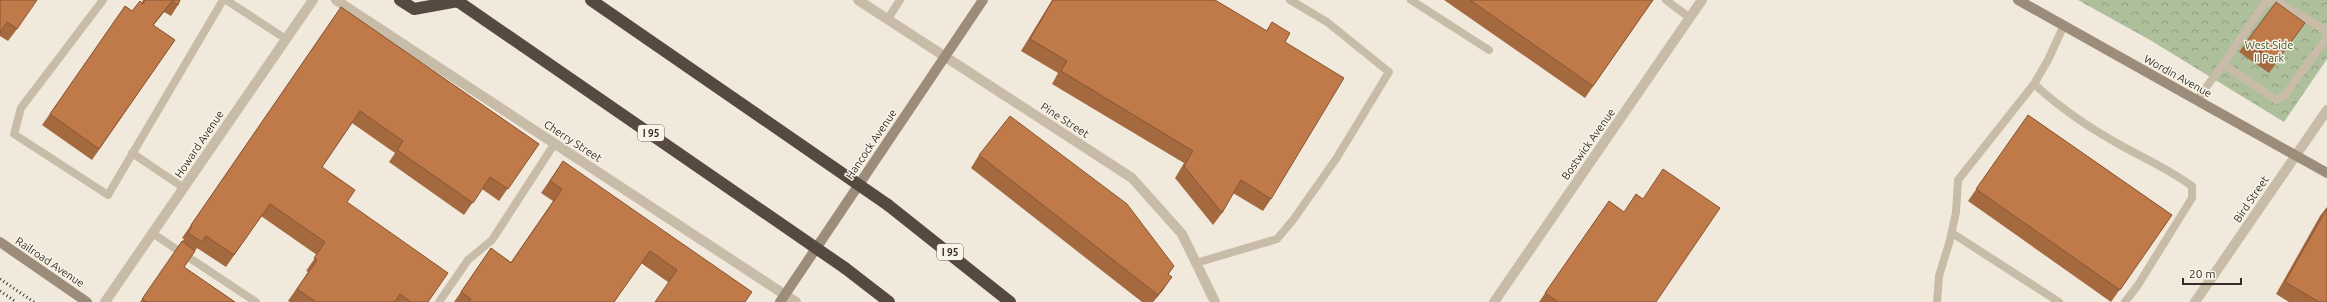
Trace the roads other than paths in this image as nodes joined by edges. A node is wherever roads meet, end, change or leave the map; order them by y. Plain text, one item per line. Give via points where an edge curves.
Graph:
1 (103, 0) edge
2 (225, 0) edge
3 (313, 0) edge
4 (336, 0) edge
5 (400, 0) edge
6 (591, 0) edge
7 (599, 0) edge
8 (858, 0) edge
9 (900, 0) edge
10 (983, 0) edge
11 (1290, 0) edge
12 (1411, 0) edge
13 (1666, 0) edge
14 (1702, 0) edge
15 (2018, 0) edge
16 (457, 1) edge
17 (1690, 18) junction
18 (888, 20) junction
19 (625, 23) junction
20 (2064, 25) junction
21 (2327, 31) edge
22 (2327, 37) edge
23 (286, 39) junction
24 (1489, 50) dead end
25 (944, 56) junction
26 (2223, 64) junction
27 (2034, 84) junction
28 (2197, 100) junction
29 (2327, 110) edge
30 (556, 143) junction
31 (132, 154) junction
32 (2296, 155) junction
33 (2327, 173) edge
34 (184, 188) junction
35 (152, 233) junction
36 (1952, 233) junction
37 (0, 242) edge
38 (1196, 263) junction
39 (783, 298) edge
40 (87, 302) edge
41 (105, 302) edge
42 (256, 302) edge
43 (439, 302) edge
44 (796, 302) edge
45 (889, 302) edge
46 (1010, 302) edge
47 (1215, 302) edge
48 (1494, 302) edge
49 (1937, 302) edge
50 (2059, 302) edge
51 (2125, 302) edge
52 (2195, 302) edge

1 - 31 lane via 21,108 14,134 108,195
2 - 23 lane
2 - 31 lane
3 - 23 street, Howard Avenue
4 - 30 street, Cherry Street
5 - 16 highway via 414,9
6 - 19 highway, I 95, bridge
7 - 19 highway, bridge
8 - 18 street, Pine Street
9 - 18 lane
10 - 25 street, Hancock Avenue
11 - 38 lane via 1327,22 1389,72 1336,159 1277,239
12 - 24 lane
13 - 17 lane
14 - 17 street, Bostwick Avenue
15 - 20 street, Wordin Avenue
16 - 45 highway, I 95, bridge via 845,268
17 - 48 street, Bostwick Avenue
18 - 25 street, Pine Street
19 - 46 highway, I 95, bridge via 888,205
20 - 27 lane
20 - 28 street, Wordin Avenue
21 - 26 lane via 2275,0 2264,4
22 - 26 lane via 2285,95 2276,100
23 - 34 street, Howard Avenue
25 - 38 street, Pine Street via 1132,178 1182,234
25 - 39 street, Hancock Avenue
26 - 28 lane
27 - 36 lane via 1958,180
27 - 51 lane via 2052,101 2120,145 2192,186 2192,198
28 - 32 street, Wordin Avenue
29 - 32 street, Bird Street
30 - 39 street, Cherry Street
30 - 43 lane via 492,240 468,260
31 - 34 lane
32 - 33 street, Wordin Avenue
32 - 52 street, Bird Street
34 - 35 street, Howard Avenue
35 - 41 street, Howard Avenue
35 - 42 lane
36 - 49 lane via 1939,276
36 - 50 lane
37 - 40 street, Railroad Avenue
38 - 47 street, Pine Street
39 - 44 street, Cherry Street

